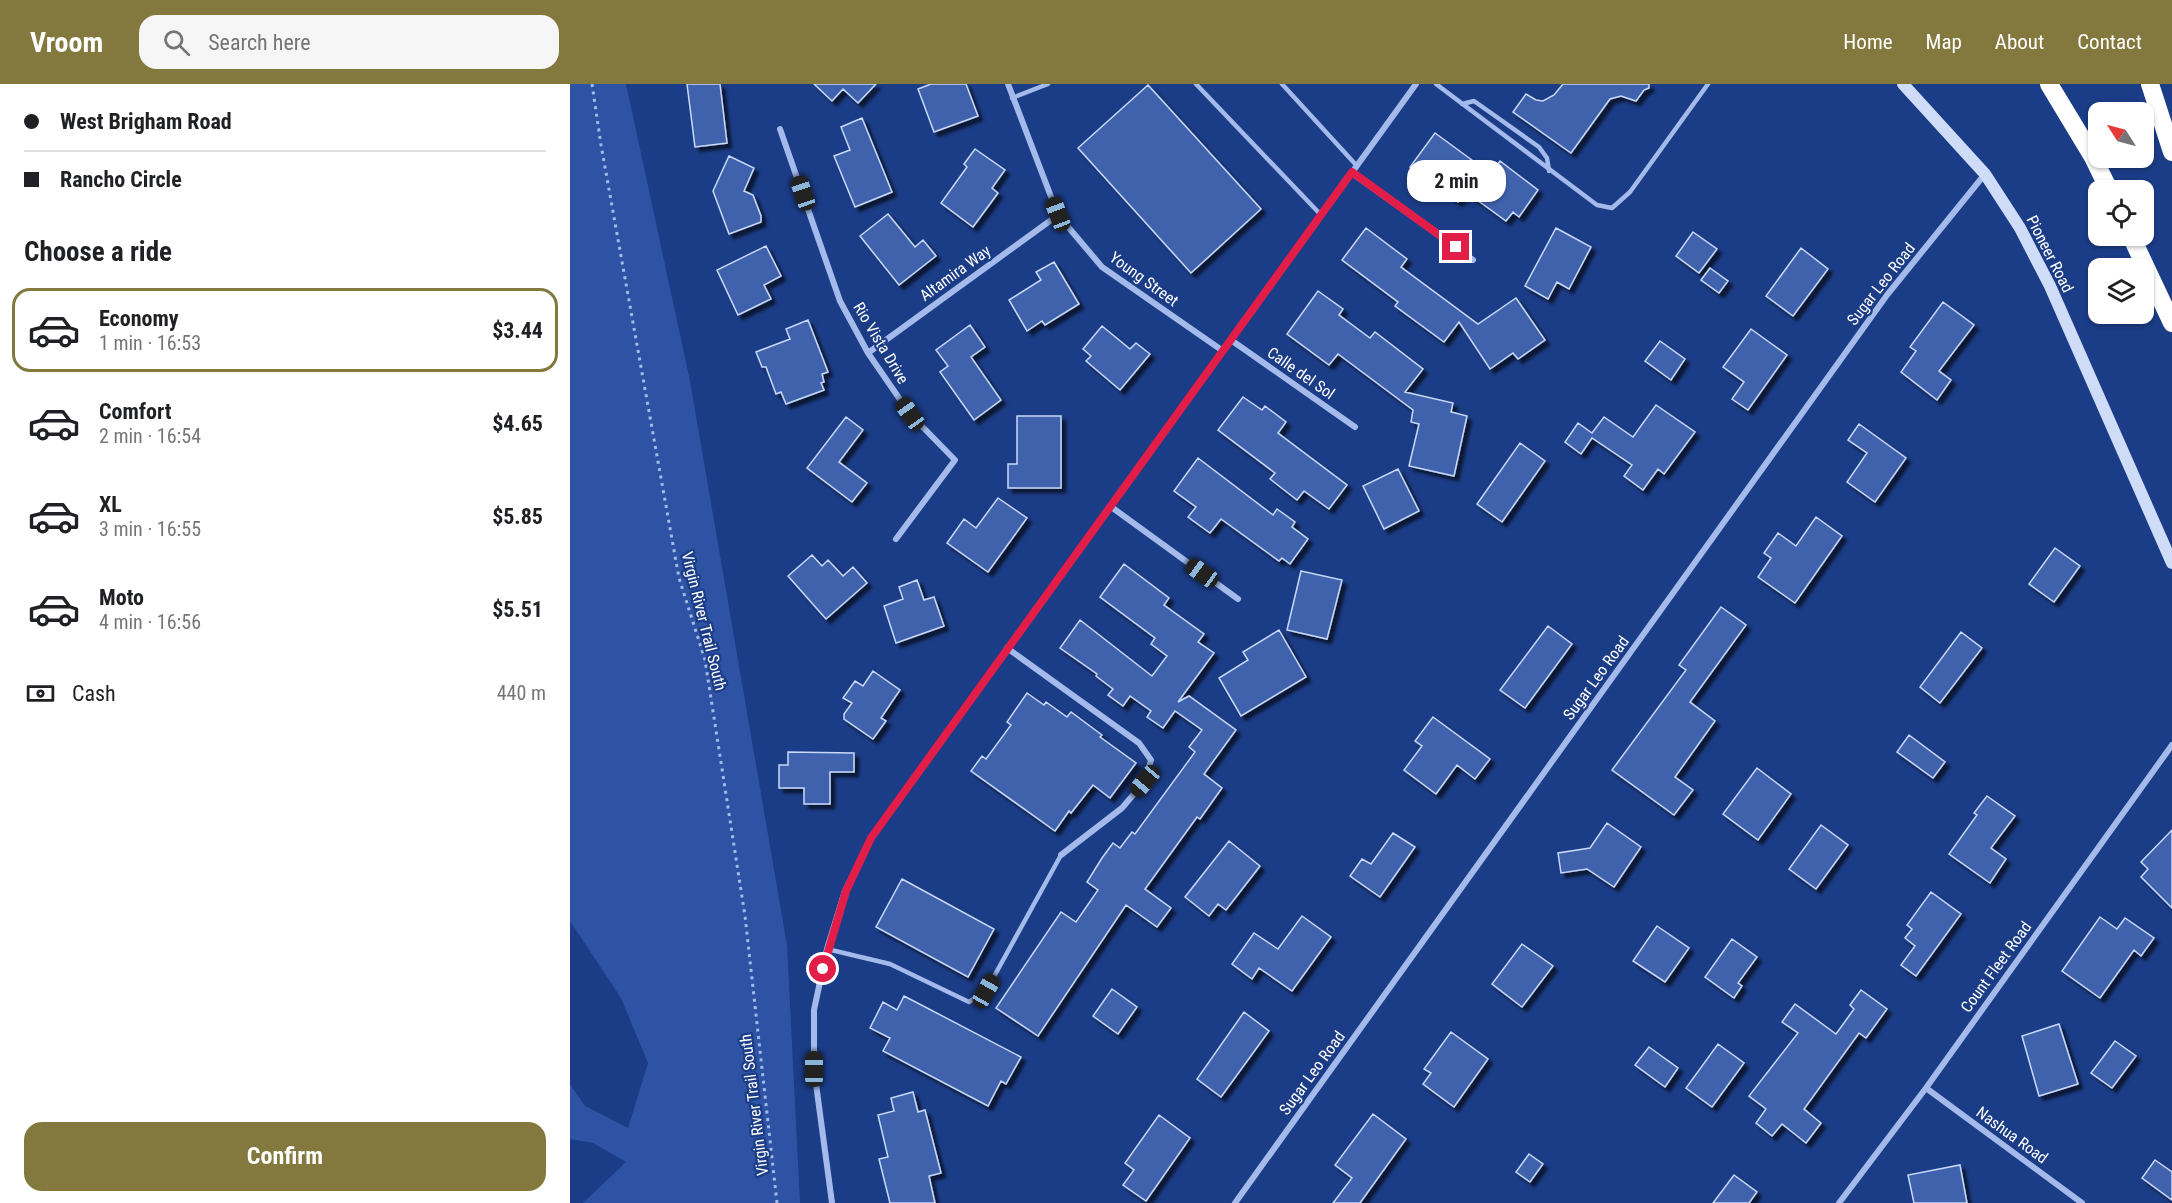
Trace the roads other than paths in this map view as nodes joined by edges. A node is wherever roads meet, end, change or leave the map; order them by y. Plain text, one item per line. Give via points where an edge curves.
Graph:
1 (1008, 84) edge
2 (1048, 84) edge
3 (1196, 84) edge
4 (1282, 84) edge
5 (1416, 84) edge
6 (1436, 84) edge
7 (1708, 84) edge
8 (1903, 84) edge
9 (2049, 84) edge
10 (2150, 84) edge
11 (1012, 98) junction
12 (1462, 104) junction
13 (780, 129) dead end
14 (2172, 152) edge
15 (1357, 165) junction
16 (1549, 171) junction
17 (1352, 172) junction
18 (1986, 174) junction
19 (2104, 180) edge
20 (1058, 214) junction
21 (1321, 215) junction
22 (2136, 246) edge
23 (1473, 260) dead end
24 (2172, 323) edge
25 (1231, 340) junction
26 (1223, 351) junction
27 (868, 353) junction
28 (1355, 427) dead end
29 (1110, 506) junction
30 (896, 539) dead end
31 (2172, 563) edge
32 (1238, 599) dead end
33 (1007, 648) junction
34 (2172, 745) edge
35 (1061, 855) joint
36 (827, 949) junction
37 (1926, 1088) junction
38 (832, 1203) edge
39 (1235, 1203) edge
40 (1839, 1203) edge
41 (2082, 1203) edge

1 - 11 street, Young Street
2 - 11 lane
3 - 21 lane
4 - 15 lane
5 - 15 street
6 - 12 lane
7 - 16 lane via 1630,192 1612,208 1597,205
8 - 18 main road, Pioneer Road
9 - 19 highway
10 - 14 highway
11 - 20 street, Young Street
12 - 16 lane
12 - 16 lane via 1474,101 1539,147 1547,158
13 - 27 street, Rio Vista Drive via 840,301
15 - 17 street
17 - 21 street
17 - 23 street
18 - 31 main road, Pioneer Road via 2050,286
18 - 39 street, Sugar Leo Road via 1887,295
20 - 26 street, Young Street via 1102,267
20 - 27 street, Altamira Way
21 - 25 street
22 - 24 highway
25 - 26 street
25 - 28 street, Calle del Sol
26 - 29 street
27 - 30 street, Rio Vista Drive via 910,414 955,460
29 - 32 street
29 - 33 street
33 - 35 street via 1139,743 1151,760 1145,781 1122,808
33 - 36 street via 871,838 846,891
34 - 37 street, Count Fleet Road
35 - 36 lane via 986,991 969,1002 890,964
36 - 38 street via 814,1010 814,1069
37 - 40 street, Count Fleet Road
37 - 41 street, Nashua Road

